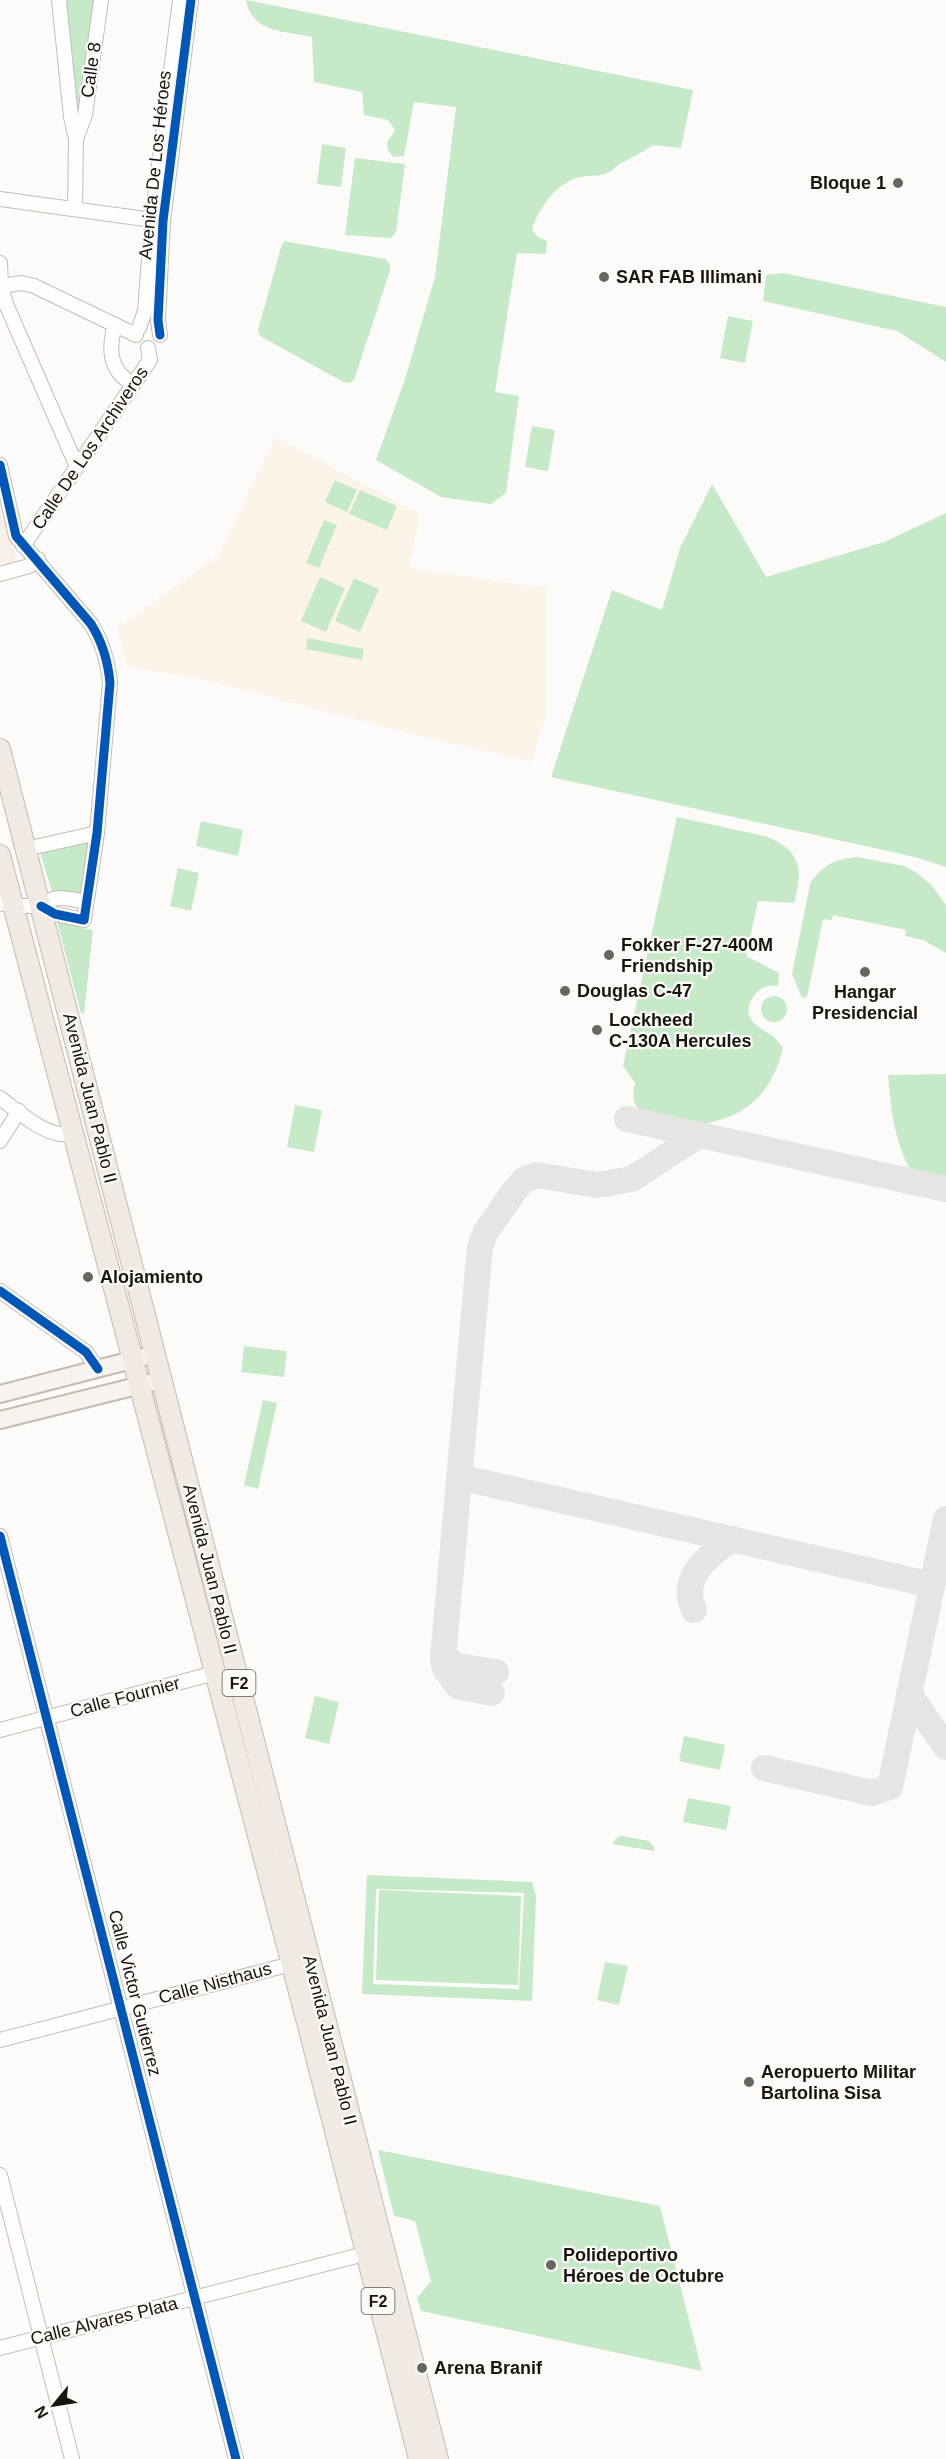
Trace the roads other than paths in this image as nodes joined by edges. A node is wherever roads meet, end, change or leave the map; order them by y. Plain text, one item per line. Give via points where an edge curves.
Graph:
1 (58, 0) edge
2 (101, 0) edge
3 (180, 0) edge
4 (191, 0) edge
5 (76, 139) junction
6 (0, 199) edge
7 (75, 209) junction
8 (152, 220) junction
9 (0, 263) edge
10 (1, 286) edge
11 (115, 325) junction
12 (138, 332) junction
13 (160, 335) junction
14 (148, 348) junction
15 (133, 384) junction
16 (0, 465) edge
17 (77, 466) junction
18 (23, 546) junction
19 (38, 559) junction
20 (0, 574) edge
21 (0, 749) edge
22 (97, 833) junction
23 (26, 849) junction
24 (0, 855) edge
25 (86, 902) junction
26 (7, 904) edge
27 (41, 906) junction
28 (0, 1098) edge
29 (19, 1111) junction
30 (74, 1134) junction
31 (0, 1140) edge
32 (0, 1291) edge
33 (155, 1354) junction
34 (133, 1360) junction
35 (98, 1369) junction
36 (161, 1380) junction
37 (140, 1385) junction
38 (0, 1394) edge
39 (0, 1420) edge
40 (0, 1536) edge
41 (215, 1673) junction
42 (46, 1718) junction
43 (0, 1730) edge
44 (291, 1964) junction
45 (122, 2008) junction
46 (0, 2040) edge
47 (0, 2175) edge
48 (374, 2252) junction
49 (195, 2298) junction
50 (41, 2337) junction
51 (0, 2348) edge
52 (72, 2459) edge
53 (236, 2459) edge
54 (419, 2459) edge
55 (438, 2459) edge

1 - 5 street
2 - 5 street, Calle 8 via 85,115
3 - 8 street, Avenida De Los Héroes
4 - 13 street, Avenida De Los Héroes via 163,221
5 - 7 street
6 - 7 street
7 - 8 street
8 - 12 street, Avenida De Los Héroes via 145,311
9 - 10 street
10 - 11 street via 34,286
10 - 17 street
11 - 12 street
11 - 15 street via 110,341 112,362 125,380
12 - 13 street via 146,324
12 - 14 street via 138,343
13 - 14 street via 156,345
14 - 15 street, Calle De Los Archiveros via 150,360
15 - 17 street, Calle De Los Archiveros
16 - 18 street via 16,536
17 - 18 street, Calle De Los Archiveros
18 - 19 street
19 - 20 street via 29,566
19 - 22 street via 91,624 108,662 110,682
21 - 23 highway, Avenida Juan Pablo II / F2
22 - 23 street
22 - 25 street
23 - 27 highway, Avenida Juan Pablo II / F2
24 - 26 highway, Avenida Juan Pablo II / F2
25 - 27 street via 58,897
25 - 27 street via 84,920 55,914
26 - 27 street
26 - 30 highway, Avenida Juan Pablo II / F2
27 - 33 highway, Avenida Juan Pablo II / F2
28 - 29 street
29 - 30 street via 52,1132
29 - 31 street
30 - 34 highway, Avenida Juan Pablo II / F2
32 - 35 street via 86,1352
33 - 34 main road
33 - 36 highway, Avenida Juan Pablo II / F2
34 - 35 main road
34 - 37 highway, Avenida Juan Pablo II / F2
35 - 38 main road
36 - 37 main road
36 - 48 highway, Avenida Juan Pablo II / F2
37 - 39 main road
37 - 41 highway, Avenida Juan Pablo II / F2
40 - 42 street, Calle Victor Gutierrez
41 - 42 street, Calle Fournier
41 - 44 highway, Avenida Juan Pablo II / F2
42 - 43 street, Calle Fournier
42 - 45 street, Calle Victor Gutierrez
44 - 45 street, Calle Nisthaus
44 - 48 highway, Avenida Juan Pablo II / F2
45 - 46 street, Calle Nisthaus
45 - 49 street, Calle Victor Gutierrez
47 - 50 street
48 - 49 street, Calle Alvares Plata
48 - 54 highway, Avenida Juan Pablo II / F2
48 - 55 highway, Avenida Juan Pablo II / F2
49 - 50 street, Calle Alvares Plata
49 - 53 street, Calle Victor Gutierrez
50 - 51 street, Calle Alvares Plata
50 - 52 street

